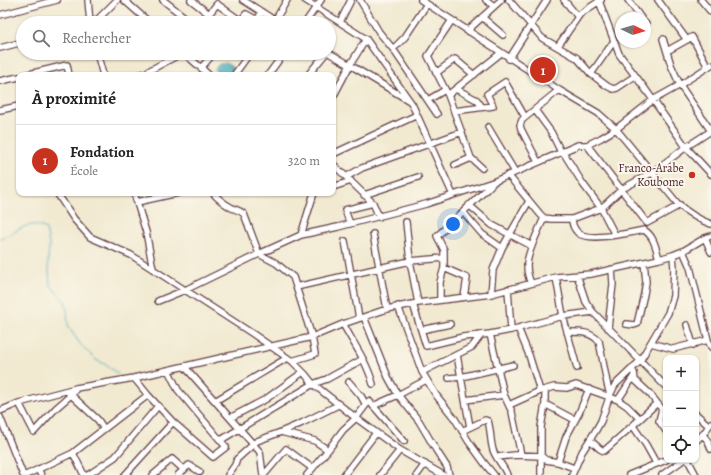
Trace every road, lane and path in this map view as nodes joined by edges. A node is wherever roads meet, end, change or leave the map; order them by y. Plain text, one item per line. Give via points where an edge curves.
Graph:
1 (57, 0) edge
2 (88, 0) edge
3 (118, 0) edge
4 (124, 0) edge
5 (163, 0) edge
6 (191, 0) edge
7 (243, 0) edge
8 (287, 0) edge
9 (305, 0) edge
10 (321, 0) edge
11 (351, 0) edge
12 (360, 0) edge
13 (421, 0) edge
14 (486, 0) edge
15 (501, 0) edge
16 (510, 0) edge
17 (547, 0) edge
18 (564, 0) edge
19 (628, 0) edge
20 (658, 0) edge
21 (702, 0) edge
22 (600, 1) edge
23 (427, 4) junction
24 (494, 6) junction
25 (316, 7) junction
26 (262, 12) junction
27 (637, 12) edge
28 (711, 12) edge
29 (209, 14) joint
30 (0, 15) edge
31 (89, 16) edge
32 (101, 16) edge
33 (142, 16) edge
34 (183, 16) edge
35 (233, 16) edge
36 (260, 16) edge
37 (268, 16) edge
38 (279, 16) edge
39 (310, 16) edge
40 (330, 16) edge
41 (482, 17) junction
42 (578, 17) junction
43 (336, 20) edge
44 (452, 20) junction
45 (340, 22) junction
46 (531, 24) junction
47 (467, 31) junction
48 (503, 35) dead end
49 (366, 39) junction
50 (663, 39) dead end
51 (687, 40) junction
52 (614, 41) junction
53 (16, 44) edge
54 (558, 46) junction
55 (0, 48) edge
56 (393, 48) junction
57 (667, 51) junction
58 (501, 53) junction
59 (336, 57) edge
60 (509, 58) junction
61 (99, 60) edge
62 (169, 60) edge
63 (191, 60) edge
64 (208, 60) edge
65 (245, 60) edge
66 (279, 60) edge
67 (320, 60) edge
68 (350, 65) junction
69 (710, 67) edge
70 (201, 68) junction
71 (37, 72) edge
72 (68, 72) edge
73 (102, 72) edge
74 (145, 72) edge
75 (206, 72) edge
76 (236, 72) edge
77 (270, 72) edge
78 (310, 72) edge
79 (436, 73) junction
80 (591, 74) junction
81 (474, 75) junction
82 (635, 76) junction
83 (16, 78) edge
84 (0, 81) edge
85 (680, 85) junction
86 (456, 89) junction
87 (445, 90) junction
88 (559, 90) junction
89 (336, 91) edge
90 (448, 95) junction
91 (428, 100) junction
92 (653, 100) junction
93 (410, 101) junction
94 (16, 107) edge
95 (482, 107) junction
96 (0, 110) edge
97 (534, 110) junction
98 (454, 111) junction
99 (437, 114) dead end
100 (417, 115) junction
101 (525, 117) junction
102 (488, 127) dead end
103 (616, 129) junction
104 (711, 131) edge
105 (462, 132) junction
106 (430, 144) junction
107 (587, 144) junction
108 (686, 146) junction
109 (562, 152) junction
110 (336, 153) edge
111 (471, 158) junction
112 (538, 162) junction
113 (455, 165) dead end
114 (336, 167) edge
115 (482, 168) dead end
116 (515, 172) junction
117 (653, 172) junction
118 (711, 174) edge
119 (508, 175) junction
120 (346, 177) junction
121 (418, 177) dead end
122 (351, 181) junction
123 (494, 182) junction
124 (336, 186) edge
125 (622, 189) junction
126 (364, 195) junction
127 (453, 195) junction
128 (59, 196) edge
129 (63, 196) edge
130 (135, 196) edge
131 (164, 196) edge
132 (216, 196) edge
133 (314, 196) edge
134 (529, 201) junction
135 (137, 202) junction
136 (373, 204) junction
137 (469, 205) junction
138 (680, 205) junction
139 (66, 207) junction
140 (601, 208) junction
141 (463, 212) junction
142 (379, 217) junction
143 (544, 218) junction
144 (572, 219) junction
145 (406, 222) dead end
146 (350, 224) junction
147 (711, 224) edge
148 (373, 234) dead end
149 (301, 235) junction
150 (510, 235) junction
151 (615, 235) junction
152 (708, 237) edge
153 (345, 241) dead end
154 (532, 246) junction
155 (502, 248) junction
156 (683, 251) junction
157 (711, 252) edge
158 (259, 254) junction
159 (673, 255) junction
160 (444, 258) junction
161 (659, 259) junction
162 (410, 261) junction
163 (644, 262) junction
164 (379, 268) junction
165 (444, 268) junction
166 (153, 269) junction
167 (612, 269) junction
168 (351, 275) junction
169 (577, 275) junction
170 (556, 277) junction
171 (531, 283) junction
172 (296, 287) junction
173 (185, 290) junction
174 (508, 290) junction
175 (491, 294) junction
176 (464, 297) junction
177 (440, 300) junction
178 (158, 301) dead end
179 (415, 303) junction
180 (398, 306) junction
181 (387, 309) junction
182 (593, 312) junction
183 (563, 316) junction
184 (362, 318) junction
185 (343, 324) junction
186 (450, 324) dead end
187 (626, 324) dead end
188 (687, 325) dead end
189 (518, 328) junction
190 (608, 328) junction
191 (421, 330) junction
192 (511, 330) junction
193 (567, 332) junction
194 (490, 334) junction
195 (481, 335) junction
196 (312, 337) junction
197 (708, 340) junction
198 (651, 343) junction
199 (693, 345) junction
200 (270, 346) junction
201 (711, 347) edge
202 (457, 355) junction
203 (363, 359) junction
204 (289, 360) junction
205 (640, 361) junction
206 (513, 365) dead end
207 (184, 366) junction
208 (577, 368) dead end
209 (498, 369) junction
210 (168, 370) junction
211 (632, 370) junction
212 (303, 372) junction
213 (422, 372) junction
214 (634, 376) junction
215 (461, 377) junction
216 (134, 378) junction
217 (449, 378) dead end
218 (426, 380) junction
219 (349, 382) dead end
220 (663, 382) edge
221 (313, 384) junction
222 (373, 384) dead end
223 (589, 389) junction
224 (542, 390) junction
225 (69, 393) junction
226 (148, 395) junction
227 (398, 395) junction
228 (504, 395) junction
229 (610, 396) junction
230 (465, 400) junction
231 (618, 400) junction
232 (215, 401) junction
233 (19, 403) junction
234 (657, 403) junction
235 (545, 404) junction
236 (338, 405) junction
237 (366, 405) junction
238 (509, 405) junction
239 (158, 406) junction
240 (373, 406) junction
241 (0, 411) edge
242 (699, 416) edge
243 (0, 417) edge
244 (230, 418) junction
245 (356, 418) junction
246 (640, 419) junction
247 (575, 420) junction
248 (174, 422) junction
249 (710, 425) edge
250 (633, 426) junction
251 (470, 427) junction
252 (663, 427) edge
253 (104, 429) junction
254 (240, 429) junction
255 (462, 431) junction
256 (281, 432) junction
257 (376, 433) junction
258 (703, 435) junction
259 (699, 438) edge
260 (221, 440) junction
261 (590, 440) junction
262 (404, 441) dead end
263 (253, 444) junction
264 (711, 449) edge
265 (328, 450) junction
266 (400, 450) junction
267 (73, 453) junction
268 (520, 455) junction
269 (541, 456) junction
270 (497, 457) junction
271 (663, 461) edge
272 (558, 462) junction
273 (679, 463) edge
274 (690, 463) edge
275 (425, 464) junction
276 (656, 464) junction
277 (312, 468) junction
278 (574, 468) junction
279 (184, 470) junction
280 (40, 472) edge
281 (200, 472) dead end
282 (92, 474) edge
283 (23, 475) edge
284 (26, 475) edge
285 (84, 475) edge
286 (125, 475) edge
287 (153, 475) edge
288 (178, 475) edge
289 (228, 475) edge
290 (263, 475) edge
291 (307, 475) edge
292 (345, 475) edge
293 (380, 475) edge
294 (417, 475) edge
295 (443, 475) edge
296 (449, 475) edge
297 (494, 475) edge
298 (507, 475) edge
299 (541, 475) edge
300 (572, 475) edge
301 (629, 475) edge
302 (662, 475) edge
303 (696, 475) edge

1 - 30 street
2 - 31 street
3 - 32 street
4 - 33 street
5 - 34 street
6 - 29 street
7 - 26 street
8 - 38 street
9 - 25 street
10 - 25 street
11 - 45 street
12 - 56 street via 379,32
13 - 23 street
14 - 24 street
15 - 24 street
16 - 46 street
17 - 46 street
18 - 42 street
19 - 27 street
20 - 51 street
21 - 28 street
22 - 42 street
22 - 52 street
23 - 44 street
23 - 56 street via 405,37
24 - 41 street
25 - 39 street
25 - 40 street
26 - 36 street
26 - 37 street
29 - 35 street via 218,4
41 - 47 street
41 - 48 street
42 - 54 street
43 - 45 street
44 - 47 street
44 - 79 street via 428,56
45 - 49 street
46 - 54 street via 542,38
46 - 60 street
47 - 58 street
49 - 68 street
49 - 93 street
50 - 57 street
51 - 57 street
51 - 69 street via 692,37
52 - 80 street
52 - 82 street via 619,54
53 - 55 street
54 - 80 street via 577,58
56 - 91 street
57 - 85 street
58 - 60 street
58 - 81 street
59 - 68 street
60 - 88 street
61 - 73 street
62 - 74 street
63 - 70 street
64 - 70 street
65 - 76 street
66 - 77 street
67 - 78 street
68 - 89 street
68 - 93 street
69 - 85 street
70 - 75 street
71 - 72 street via 66,65
79 - 81 street via 455,59
79 - 87 street
80 - 82 street via 613,89
81 - 86 street
82 - 92 street
83 - 84 street
85 - 92 street
85 - 104 street
86 - 90 street
86 - 95 street via 477,100
87 - 90 street
87 - 91 street
88 - 97 street
88 - 103 street via 598,113
90 - 98 street
91 - 99 street
92 - 103 street
92 - 108 street
93 - 100 street
94 - 96 street
95 - 98 street
95 - 101 street via 493,106 487,94 505,82
97 - 101 street
97 - 109 street
98 - 105 street
100 - 106 street
100 - 110 street
101 - 112 street via 520,125
102 - 116 street
103 - 107 street
103 - 117 street
104 - 108 street
105 - 106 street
105 - 111 street
106 - 120 street via 362,168
106 - 127 street
107 - 109 street
107 - 125 street
108 - 117 street
108 - 118 street
109 - 112 street
109 - 140 street
111 - 113 street
111 - 115 street
112 - 116 street
114 - 120 street
116 - 119 street
117 - 125 street
117 - 138 street
119 - 123 street
119 - 134 street
120 - 122 street
121 - 126 street
122 - 124 street
122 - 126 street
123 - 127 street
123 - 137 street
125 - 138 street via 647,223
125 - 140 street
126 - 136 street
127 - 142 street
128 - 139 street
129 - 139 street
130 - 135 street
131 - 135 street
132 - 158 street via 244,214
133 - 149 street
134 - 143 street
134 - 150 street
135 - 166 street
136 - 142 street
136 - 146 street via 345,210
137 - 141 street
137 - 150 street via 492,225
138 - 147 street via 702,221
139 - 166 street via 90,237 131,255
140 - 144 street
140 - 151 street
141 - 155 street via 482,234
141 - 160 street via 437,236 444,250
142 - 146 street
143 - 144 street
143 - 154 street
144 - 151 street via 573,227 583,236
145 - 162 street
146 - 149 street
148 - 164 street
149 - 158 street
150 - 154 street
150 - 155 street
151 - 161 street via 646,231 654,242
152 - 156 street
152 - 157 street
153 - 168 street
154 - 171 street via 527,263
155 - 175 street via 493,270
156 - 159 street
156 - 197 street via 692,273
158 - 172 street via 276,263 293,277
158 - 173 street
159 - 161 street
159 - 198 street via 671,305
160 - 162 street
160 - 165 street
161 - 163 street
162 - 164 street
162 - 179 street
163 - 167 street
163 - 187 street via 646,282 637,324
164 - 168 street
164 - 181 street
165 - 176 street via 467,278
165 - 177 street via 440,282
166 - 173 street
167 - 169 street
167 - 190 street via 613,284
168 - 172 street
168 - 184 street
169 - 170 street
169 - 182 street via 586,302
170 - 171 street
170 - 183 street
171 - 174 street
172 - 196 street
173 - 178 street
173 - 200 street
174 - 175 street
174 - 192 street
175 - 176 street
176 - 177 street
177 - 179 street
179 - 180 street
179 - 191 street
180 - 181 street
180 - 213 street
181 - 184 street
182 - 183 street
182 - 190 street
183 - 189 street
183 - 193 street
184 - 185 street
184 - 227 street
185 - 196 street
185 - 203 street
186 - 191 street
188 - 199 street
189 - 192 street
189 - 224 street
190 - 205 street
191 - 195 street via 426,346
192 - 194 street
193 - 208 street
193 - 229 street via 585,332 595,336 599,341
194 - 195 street
194 - 209 street
195 - 202 street via 472,348
196 - 200 street
196 - 204 street via 315,354
197 - 199 street
197 - 201 street
198 - 199 street via 673,349
198 - 205 street
200 - 204 street
200 - 207 street
202 - 213 street
202 - 215 street
203 - 221 street
203 - 222 street
204 - 212 street
204 - 232 street
205 - 211 street
205 - 220 street
206 - 209 street
207 - 210 street
207 - 232 street
209 - 215 street
209 - 228 street
210 - 216 street
210 - 260 street via 178,390
211 - 214 street
211 - 229 street via 615,385
212 - 221 street
212 - 244 street via 266,399
213 - 218 street
214 - 231 street
214 - 234 street
215 - 217 street
215 - 230 street
216 - 225 street via 76,388
216 - 226 street
218 - 227 street
218 - 255 street via 456,419
219 - 237 street
221 - 236 street
221 - 254 street
223 - 224 street via 576,385
223 - 229 street
223 - 247 street
224 - 235 street
224 - 238 street
225 - 233 street
225 - 233 street via 34,432
225 - 253 street
226 - 239 street
226 - 253 street
227 - 240 street
227 - 296 street via 419,421 447,467
228 - 230 street
228 - 238 street
229 - 231 street
229 - 261 street via 601,421
230 - 251 street
231 - 246 street
232 - 244 street
233 - 241 street
234 - 246 street
234 - 252 street via 662,409 659,422
235 - 247 street
235 - 269 street via 541,427
236 - 245 street
236 - 256 street
237 - 240 street via 368,401
237 - 245 street
238 - 268 street
239 - 248 street
239 - 282 street via 114,456
240 - 262 street
242 - 249 street
243 - 283 street
244 - 254 street
245 - 257 street
245 - 265 street
246 - 250 street
247 - 272 street
248 - 260 street via 213,457 226,447
248 - 286 street
249 - 258 street
250 - 261 street via 604,451
250 - 276 street
251 - 255 street
251 - 270 street via 488,421
253 - 267 street
254 - 260 street
254 - 263 street
255 - 297 street
256 - 263 street
256 - 265 street via 315,441
257 - 266 street
257 - 292 street
258 - 259 street
258 - 264 street
261 - 278 street
263 - 289 street via 237,459
263 - 290 street via 260,452
265 - 277 street
266 - 275 street
266 - 293 street
267 - 280 street
267 - 285 street
268 - 269 street
268 - 270 street
269 - 272 street via 546,460
269 - 299 street
270 - 298 street
271 - 276 street
272 - 278 street
273 - 302 street
274 - 303 street
275 - 294 street
275 - 295 street
276 - 301 street
277 - 290 street via 286,448
277 - 291 street
278 - 300 street
279 - 281 street via 189,465
279 - 287 street via 172,459
279 - 288 street
280 - 284 street

